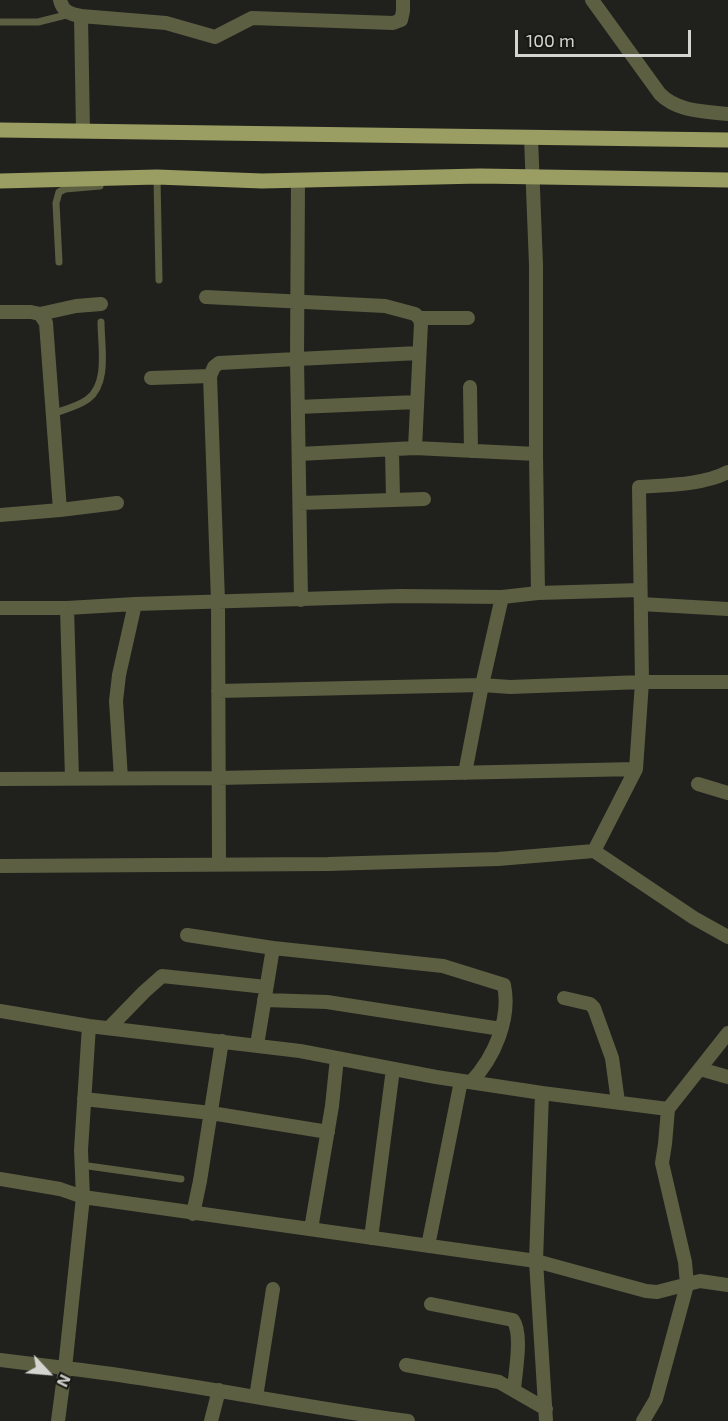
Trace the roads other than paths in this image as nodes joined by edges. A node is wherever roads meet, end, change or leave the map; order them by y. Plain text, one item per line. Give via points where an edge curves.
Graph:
1 (60, 0) edge
2 (403, 0) edge
3 (592, 0) edge
4 (75, 15) junction
5 (0, 22) edge
6 (728, 114) edge
7 (0, 130) edge
8 (83, 131) junction
9 (531, 138) junction
10 (728, 140) edge
11 (532, 177) junction
12 (157, 180) junction
13 (298, 180) junction
14 (728, 180) edge
15 (0, 181) edge
16 (59, 262) dead end
17 (159, 280) dead end
18 (206, 297) dead end
19 (297, 303) junction
20 (101, 304) dead end
21 (0, 312) edge
22 (40, 314) junction
23 (419, 318) junction
24 (468, 318) dead end
25 (101, 322) dead end
26 (419, 353) junction
27 (297, 359) junction
28 (210, 376) junction
29 (151, 378) dead end
30 (470, 387) dead end
31 (417, 402) junction
32 (298, 407) junction
33 (52, 414) junction
34 (416, 448) junction
35 (392, 450) junction
36 (471, 451) junction
37 (299, 454) junction
38 (536, 454) junction
39 (728, 472) edge
40 (393, 499) junction
41 (424, 499) dead end
42 (117, 503) dead end
43 (300, 503) junction
44 (60, 510) junction
45 (0, 515) edge
46 (538, 593) junction
47 (502, 597) junction
48 (641, 597) junction
49 (301, 600) junction
50 (218, 601) junction
51 (135, 604) junction
52 (0, 608) edge
53 (67, 608) junction
54 (728, 609) edge
55 (642, 682) junction
56 (728, 682) edge
57 (482, 685) junction
58 (218, 691) junction
59 (636, 769) junction
60 (465, 773) junction
61 (218, 777) junction
62 (72, 778) junction
63 (121, 778) junction
64 (0, 779) edge
65 (698, 784) dead end
66 (728, 793) edge
67 (594, 850) junction
68 (219, 864) junction
69 (0, 866) edge
70 (187, 935) dead end
71 (728, 937) edge
72 (273, 948) junction
73 (265, 994) junction
74 (564, 998) dead end
75 (0, 1011) edge
76 (89, 1026) junction
77 (109, 1028) junction
78 (501, 1029) junction
79 (728, 1034) edge
80 (222, 1041) junction
81 (257, 1045) junction
82 (336, 1058) junction
83 (393, 1069) junction
84 (700, 1069) junction
85 (728, 1077) edge
86 (466, 1082) junction
87 (542, 1093) junction
88 (84, 1099) junction
89 (618, 1102) junction
90 (668, 1108) junction
91 (211, 1113) junction
92 (328, 1132) junction
93 (81, 1166) junction
94 (0, 1179) edge
95 (181, 1179) dead end
96 (84, 1197) junction
97 (193, 1214) junction
98 (311, 1229) junction
99 (371, 1238) junction
100 (428, 1246) junction
101 (536, 1261) junction
102 (687, 1285) junction
103 (728, 1285) edge
104 (273, 1289) dead end
105 (431, 1304) dead end
106 (0, 1360) edge
107 (406, 1365) dead end
108 (65, 1368) junction
109 (219, 1390) junction
110 (514, 1390) junction
111 (256, 1397) junction
112 (546, 1415) edge
113 (58, 1421) edge
114 (211, 1421) edge
115 (408, 1421) edge
116 (643, 1421) edge

1 - 4 street via 63,9
2 - 4 street via 401,20 393,23 252,18 215,37 166,23
3 - 6 street via 668,102
4 - 5 lane via 38,22
4 - 8 street
7 - 8 main road
8 - 9 main road
9 - 10 main road
9 - 11 street
11 - 13 main road
11 - 14 main road
11 - 38 street
12 - 13 main road
12 - 15 main road
12 - 16 lane via 59,192
12 - 17 lane
13 - 19 street
18 - 19 street
19 - 23 street via 385,306
19 - 27 street
20 - 22 street
21 - 22 street
22 - 33 street via 46,323
23 - 24 street
23 - 26 street
25 - 33 lane via 102,369 97,388 87,400
26 - 27 street
26 - 31 street
27 - 28 street via 219,363
27 - 32 street
28 - 29 street
28 - 50 street
30 - 36 street
31 - 32 street
31 - 34 street
32 - 37 street
33 - 44 street
34 - 35 street
34 - 36 street
35 - 37 street
35 - 40 street
36 - 38 street
37 - 43 street
38 - 46 street
39 - 48 street via 686,483 639,487
40 - 41 street
40 - 43 street
42 - 44 street
43 - 49 street
44 - 45 street
46 - 47 street
46 - 48 street
47 - 49 street
47 - 57 street
48 - 54 street
48 - 55 street
49 - 50 street
50 - 51 street
50 - 58 street
51 - 53 street
51 - 63 street via 116,701
52 - 53 street
53 - 62 street
55 - 56 street
55 - 57 street
55 - 59 street
57 - 58 street
57 - 60 street
58 - 61 street
59 - 60 street
59 - 67 street
60 - 61 street
61 - 63 street
61 - 68 street
62 - 63 street
62 - 64 street
65 - 66 street
67 - 68 street via 498,860
67 - 71 street
68 - 69 street
70 - 72 street
72 - 73 street
72 - 78 street via 443,966 504,985
73 - 77 street via 162,976
73 - 78 street
73 - 81 street
74 - 89 street via 594,1008 612,1058
75 - 76 street
76 - 77 street
76 - 88 street
77 - 80 street
78 - 86 street via 483,1069
79 - 84 street
80 - 81 street
80 - 91 street
81 - 82 street
82 - 83 street
82 - 92 street
83 - 86 street
83 - 99 street
84 - 85 street
84 - 90 street
86 - 87 street
86 - 100 street
87 - 89 street
87 - 101 street
88 - 91 street
88 - 93 street
89 - 90 street
90 - 102 street via 662,1162 686,1262
91 - 92 street
91 - 97 street
92 - 98 street
93 - 95 lane
93 - 96 street
94 - 96 street
96 - 97 street
96 - 108 street
97 - 98 street
98 - 99 street
99 - 100 street
100 - 101 street
101 - 102 street via 646,1291
101 - 112 street
102 - 103 street via 700,1281
102 - 116 street via 656,1400
104 - 111 street
105 - 110 street via 513,1320 518,1337
106 - 108 street
107 - 110 street via 499,1382
108 - 109 street
108 - 113 street
109 - 111 street
109 - 114 street
110 - 112 street
111 - 115 street

